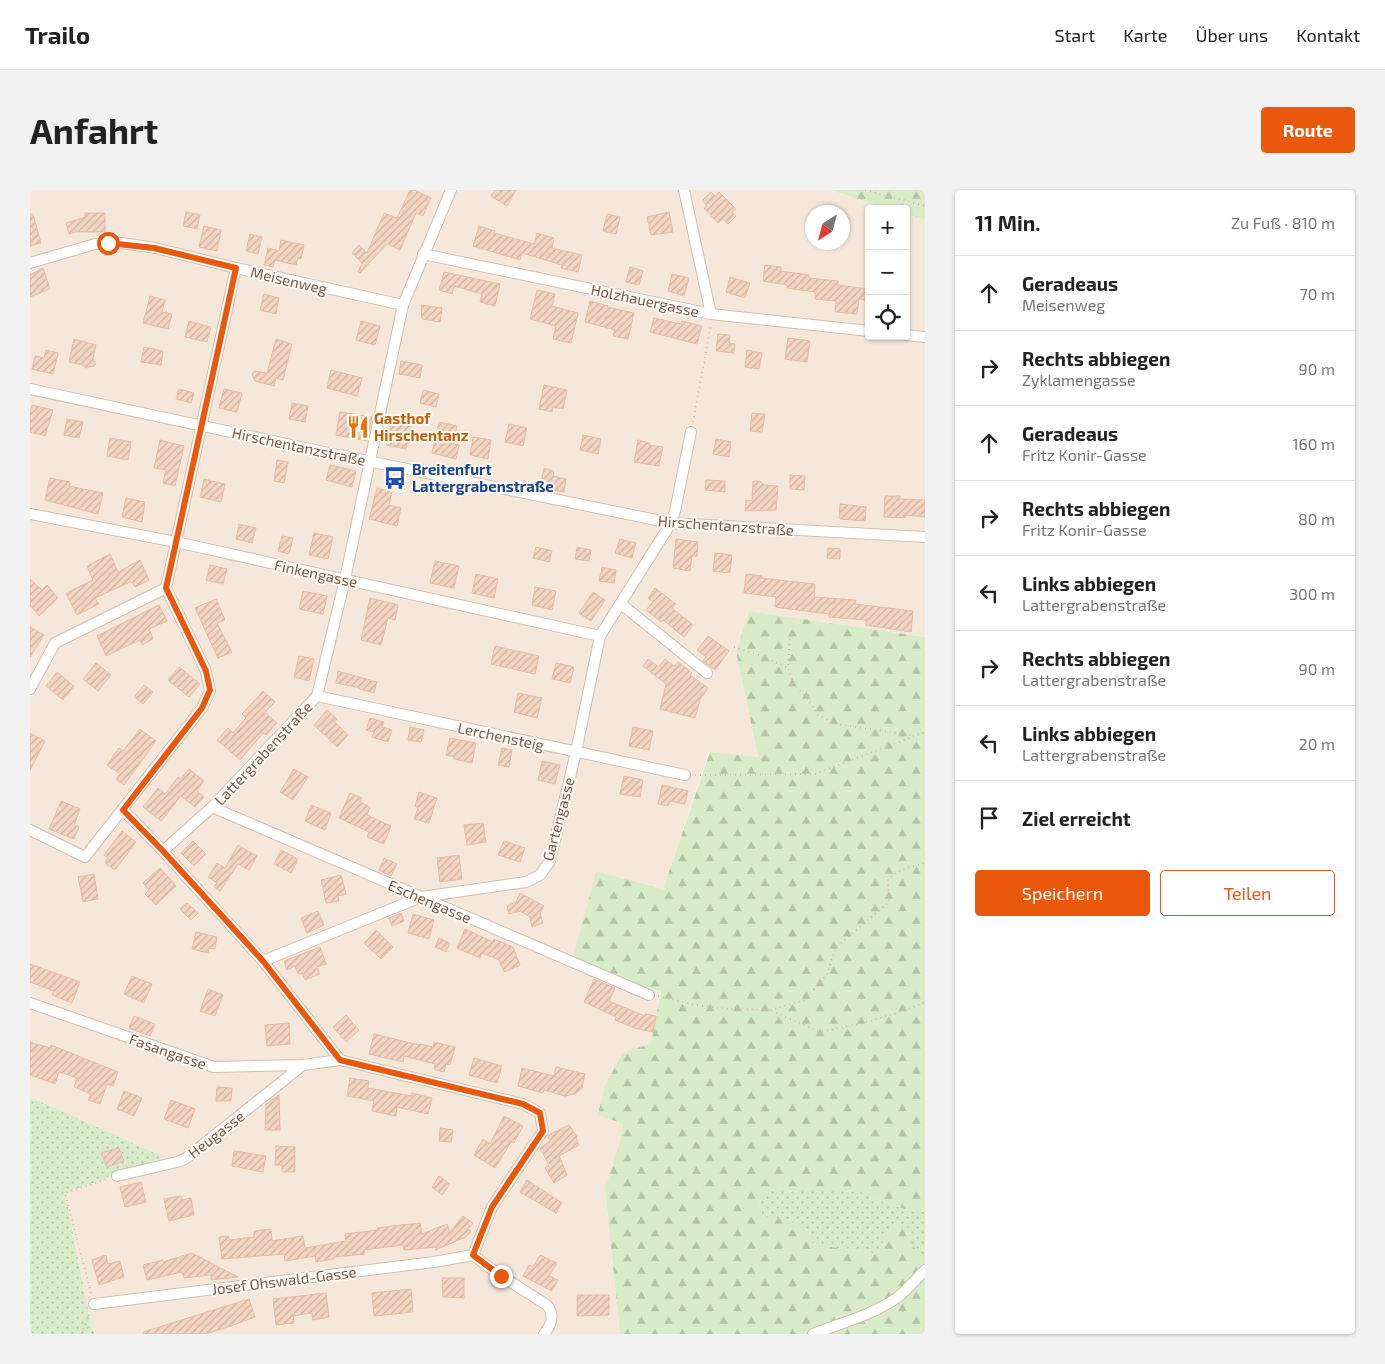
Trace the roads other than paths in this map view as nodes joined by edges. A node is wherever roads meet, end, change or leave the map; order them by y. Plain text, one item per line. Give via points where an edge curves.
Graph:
1 (451, 190) edge
2 (684, 190) edge
3 (423, 254) junction
4 (30, 263) edge
5 (236, 268) junction
6 (403, 305) junction
7 (711, 314) junction
8 (865, 331) edge
9 (910, 335) edge
10 (925, 337) edge
11 (30, 389) edge
12 (201, 425) junction
13 (691, 432) road end
14 (369, 461) junction
15 (30, 514) edge
16 (670, 523) junction
17 (925, 537) edge
18 (176, 542) junction
19 (345, 579) junction
20 (166, 588) junction
21 (621, 604) junction
22 (600, 636) junction
23 (707, 673) dead end
24 (30, 689) edge
25 (317, 696) junction
26 (576, 752) junction
27 (685, 775) road end
28 (212, 807) junction
29 (123, 810) junction
30 (30, 830) edge
31 (163, 851) junction
32 (421, 897) junction
33 (263, 961) junction
34 (649, 995) road end
35 (30, 1003) edge
36 (340, 1060) junction
37 (303, 1065) junction
38 (117, 1176) road end
39 (473, 1255) junction
40 (925, 1270) edge
41 (94, 1304) road end
42 (544, 1334) edge
43 (813, 1334) edge

1 - 3 street, Lattergrabenstraße
2 - 7 street
3 - 6 street, Lattergrabenstraße
3 - 7 street, Holzhauergasse
4 - 5 street, Meisenweg via 95,244 122,243
5 - 6 street, Meisenweg
5 - 12 street
6 - 14 street, Lattergrabenstraße
7 - 8 street, Holzhauergasse
9 - 10 street
11 - 12 street, Hirschentanzstraße
12 - 14 street, Hirschentanzstraße
12 - 18 street
13 - 16 street, Gartengasse
14 - 16 street, Hirschentanzstraße
14 - 19 street, Lattergrabenstraße
15 - 18 street, Finkengasse
16 - 17 street, Hirschentanzstraße
16 - 21 street, Gartengasse
18 - 19 street, Finkengasse
18 - 20 street
19 - 22 street, Finkengasse
19 - 25 street, Lattergrabenstraße
20 - 24 street via 55,643
20 - 29 street via 206,671 210,690 202,708
21 - 22 street, Gartengasse
21 - 23 street
22 - 26 street, Gartengasse
25 - 26 street, Lerchensteig
25 - 28 street, Lattergrabenstraße
26 - 27 street, Lerchensteig
26 - 32 street, Gartengasse via 550,861 540,875 526,882
28 - 31 street, Lattergrabenstraße
28 - 32 street, Eschengasse
29 - 30 street via 85,857
29 - 31 street
31 - 33 street
32 - 33 street, Gartengasse
32 - 34 street, Eschengasse
33 - 36 street
35 - 37 street, Fasangasse via 214,1067
36 - 37 street, Fasangasse
36 - 39 street via 523,1104 540,1113 543,1131 492,1207
37 - 38 street, Heugasse via 185,1158
39 - 41 street, Josef Ohswald-Gasse
39 - 42 street via 547,1305 552,1316
40 - 43 street via 888,1304

